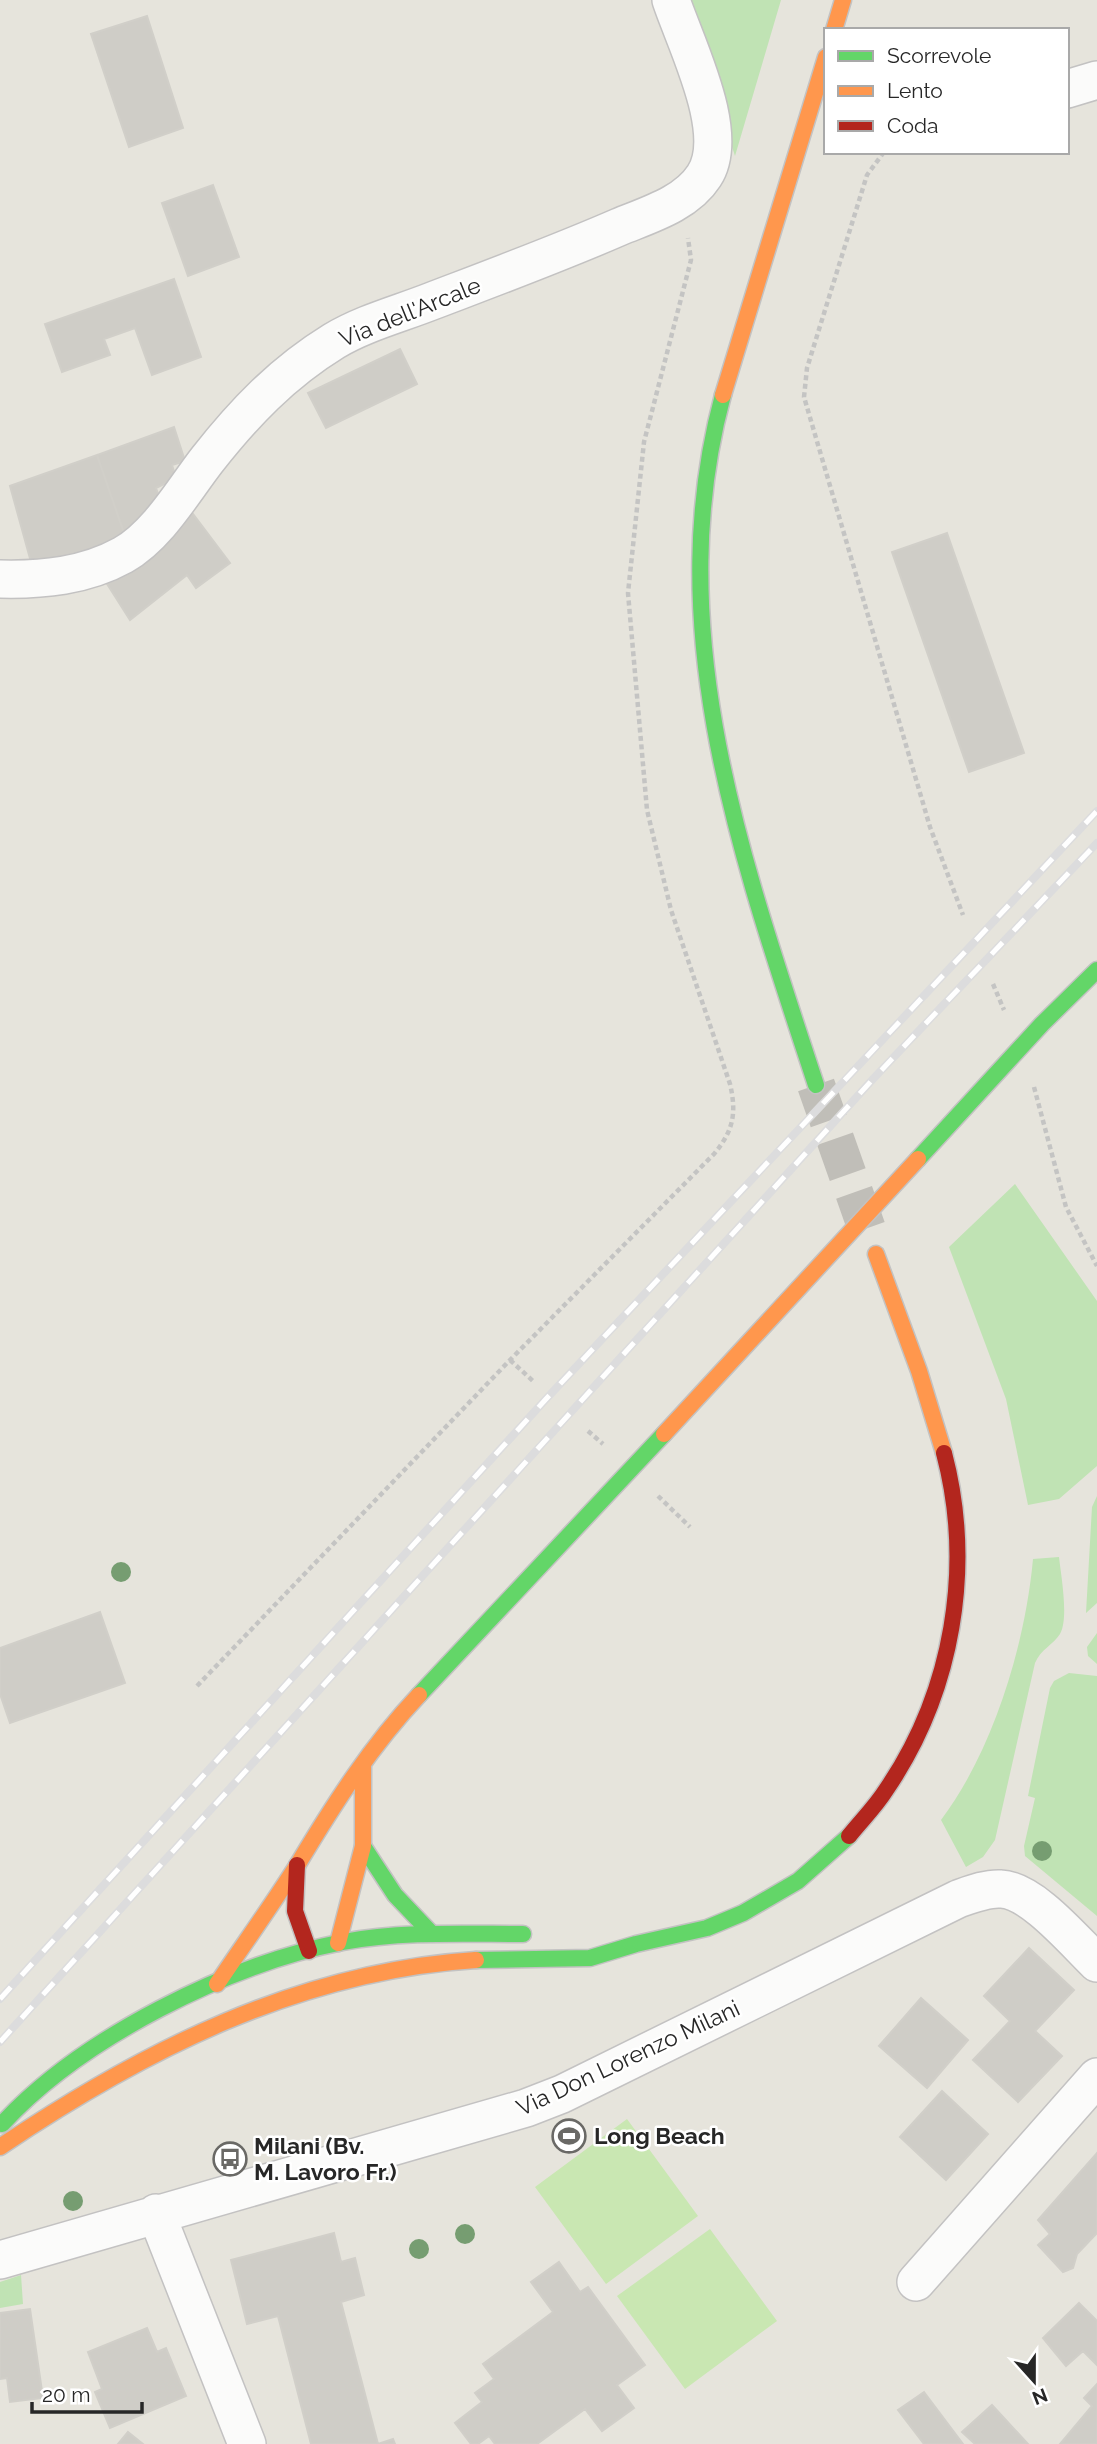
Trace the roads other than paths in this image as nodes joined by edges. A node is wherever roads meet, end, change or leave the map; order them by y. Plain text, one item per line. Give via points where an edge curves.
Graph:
1 (671, 0) edge
2 (843, 0) edge
3 (835, 28) edge
4 (824, 64) edge
5 (1097, 80) edge
6 (1069, 88) edge
7 (0, 579) edge
8 (1097, 970) edge
9 (816, 1084) tunnel mouth
10 (876, 1254) tunnel mouth
11 (363, 1764) junction
12 (363, 1846) junction
13 (297, 1865) junction
14 (432, 1934) junction
15 (539, 1934) dead end
16 (603, 1936) dead end
17 (338, 1943) junction
18 (632, 1944) junction
19 (1097, 1963) edge
20 (317, 1968) junction
21 (217, 1984) junction
22 (1097, 2077) edge
23 (0, 2127) edge
24 (0, 2147) edge
25 (156, 2213) junction
26 (0, 2260) edge
27 (916, 2282) dead end
28 (247, 2444) edge

1 - 7 street, Via dell'Arcale via 707,105 715,143 714,158 702,179 679,200 579,245 337,339 293,369 253,405 151,530 125,554 62,576
2 - 3 main road
4 - 9 main road via 736,350 706,475 700,534 702,662 725,794
5 - 6 street
8 - 11 main road via 393,1723
10 - 18 main road via 942,1445 955,1511 958,1602 941,1682 910,1755 847,1838 810,1872 735,1917 689,1934
11 - 12 main road
11 - 13 main road
12 - 14 main road via 390,1889
12 - 17 main road
13 - 20 main road via 295,1911
13 - 21 main road
14 - 15 main road
14 - 17 main road
16 - 18 main road
17 - 20 main road
17 - 20 main road
18 - 20 main road via 614,1954 584,1959 493,1959 373,1973
19 - 25 street, Via Don Lorenzo Milani via 1033,1902 1009,1890 985,1890 958,1899 543,2102
20 - 21 main road
20 - 24 main road via 246,2013 132,2065 54,2109
21 - 23 main road via 87,2048 43,2082
22 - 27 street
25 - 26 street, Via Don Lorenzo Milani
25 - 28 street

